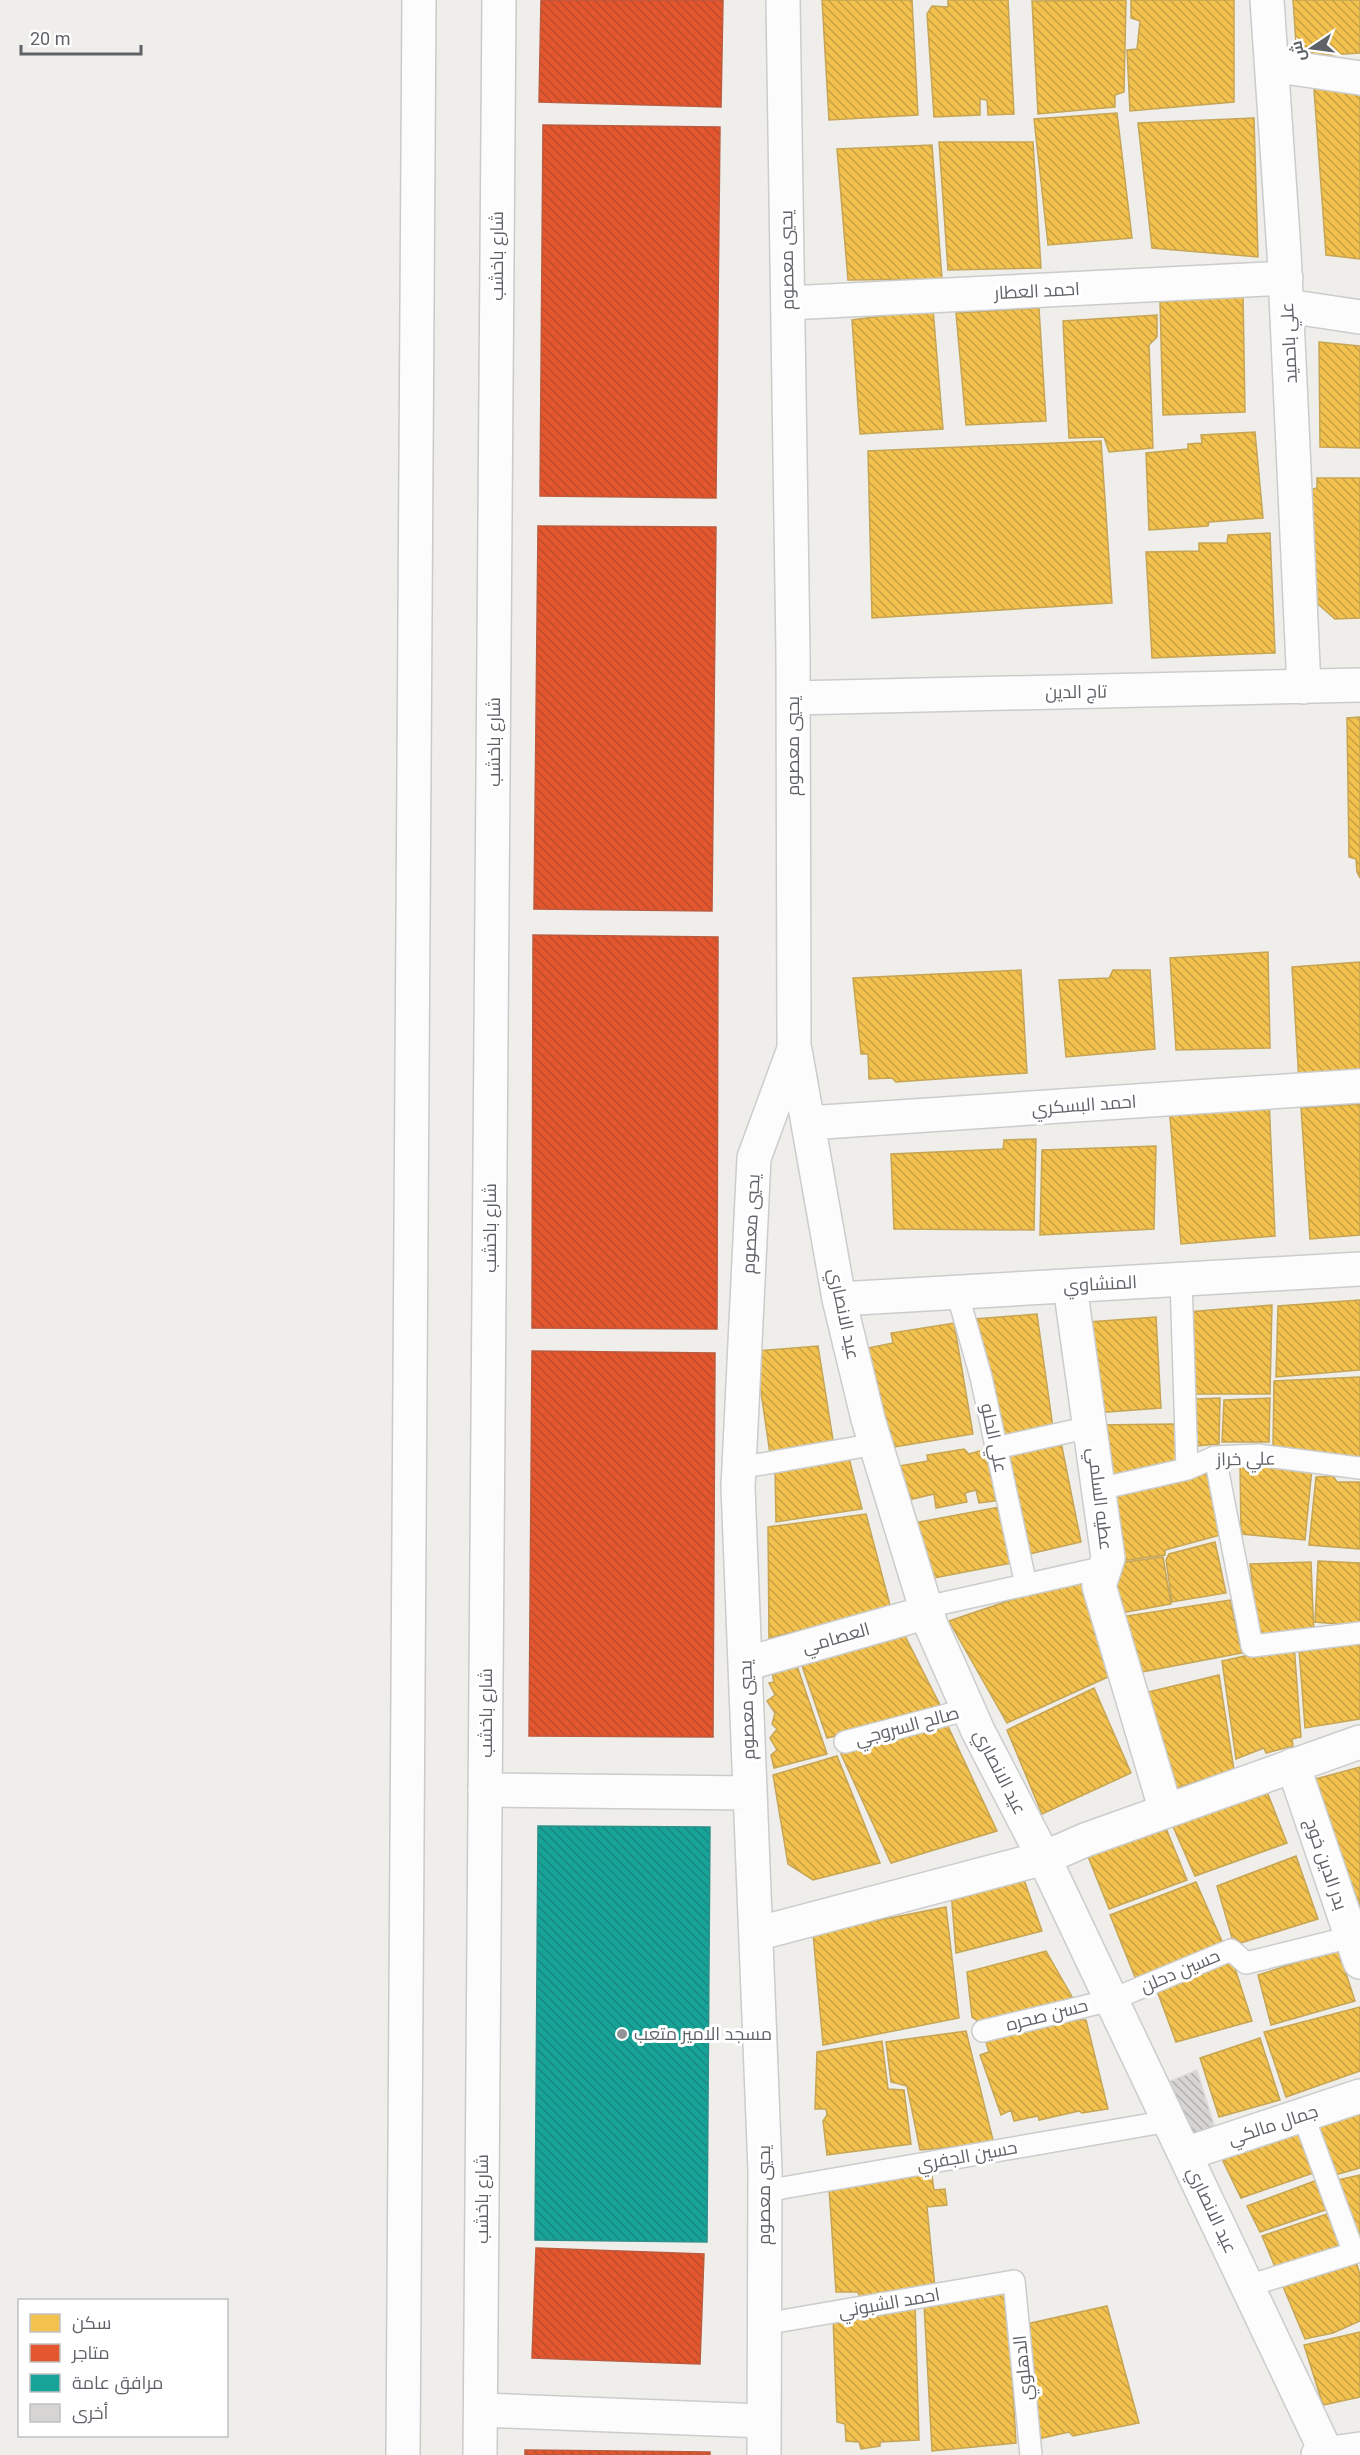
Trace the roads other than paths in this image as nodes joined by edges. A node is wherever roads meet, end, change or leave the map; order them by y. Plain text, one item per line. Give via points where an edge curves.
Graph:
1 (419, 0) edge
2 (500, 0) edge
3 (783, 0) edge
4 (1268, 0) edge
5 (1272, 65) junction
6 (1360, 78) edge
7 (1286, 292) junction
8 (788, 303) junction
9 (1360, 317) edge
10 (1360, 686) edge
11 (1304, 687) junction
12 (793, 698) junction
13 (794, 1049) junction
14 (1360, 1086) edge
15 (808, 1123) junction
16 (1360, 1269) edge
17 (1181, 1279) junction
18 (1070, 1286) junction
19 (957, 1292) junction
20 (839, 1299) junction
21 (1090, 1427) junction
22 (876, 1444) junction
23 (996, 1448) junction
24 (1215, 1457) junction
25 (739, 1468) junction
26 (1360, 1468) edge
27 (1187, 1469) junction
28 (1099, 1489) junction
29 (1105, 1567) junction
30 (1026, 1585) junction
31 (927, 1610) junction
32 (1360, 1633) edge
33 (745, 1664) junction
34 (969, 1709) junction
35 (845, 1742) dead end
36 (1360, 1742) edge
37 (1293, 1766) junction
38 (485, 1790) junction
39 (750, 1793) junction
40 (1166, 1811) junction
41 (1044, 1858) junction
42 (1354, 1932) edge
43 (756, 1934) junction
44 (1111, 2000) junction
45 (983, 2031) dead end
46 (1360, 2096) edge
47 (1303, 2115) junction
48 (1169, 2121) junction
49 (1185, 2154) junction
50 (765, 2191) junction
51 (1357, 2252) edge
52 (1014, 2282) joint
53 (1248, 2286) junction
54 (764, 2324) junction
55 (481, 2410) junction
56 (764, 2421) junction
57 (1360, 2449) edge
58 (1323, 2454) edge
59 (402, 2455) edge
60 (480, 2455) edge
61 (764, 2455) edge
62 (1031, 2455) edge

1 - 59 street
2 - 38 street, شارع باخشب
3 - 8 street, يحيي معصوم
4 - 5 street, علي باحميد
5 - 6 street
5 - 7 street, علي باحميد
7 - 8 street, احمد العطار
7 - 9 street, احمد العطار
7 - 11 street, علي باحميد
8 - 12 street, يحيي معصوم
10 - 11 street, تاج الدين
11 - 12 street, تاج الدين
12 - 13 street, يحيي معصوم
13 - 15 street, عيد الانصاري
13 - 25 street, يحيي معصوم via 754,1158
14 - 15 street, احمد البسكري
15 - 20 street, عيد الانصاري
16 - 17 street, المنشاوي
17 - 18 street, المنشاوي
17 - 27 lane
18 - 19 street, المنشاوي
18 - 21 street, عطيه السلمي
19 - 20 street, المنشاوي
19 - 23 lane, علي الحلو
20 - 22 street, عيد الانصاري
21 - 23 lane
21 - 28 street, عطيه السلمي
22 - 25 lane
22 - 31 street, عيد الانصاري
23 - 30 lane, علي الحلو
24 - 26 lane, علي خراز via 1258,1455
24 - 27 lane, علي خراز
24 - 32 lane via 1252,1646
25 - 33 street, يحيي معصوم
27 - 28 lane, علي خراز
28 - 29 street, عطيه السلمي via 1108,1558
29 - 30 lane
29 - 40 street, عطيه السلمي via 1099,1586
30 - 31 lane
31 - 33 street, العصامي
31 - 34 street, عيد الانصاري
33 - 39 street, يحيي معصوم
34 - 35 lane, صالح السروجي
34 - 41 street, عيد الانصاري
36 - 37 street
37 - 40 street
37 - 42 street, بدر الدين خوج
38 - 39 street
38 - 55 street, شارع باخشب
39 - 43 street, يحيي معصوم
40 - 41 street
41 - 43 street
41 - 44 street, عيد الانصاري
42 - 44 lane, حسين دحلن via 1246,1963 1231,1950
43 - 50 street, يحيي معصوم
44 - 45 lane, حسن صحره
44 - 48 street, عيد الانصاري
46 - 47 street, جمال مالكي
47 - 49 street, جمال مالكي
47 - 51 lane
48 - 49 street, عيد الانصاري
48 - 50 lane, حسين الجفري
49 - 53 street, عيد الانصاري
50 - 54 street, يحيي معصوم
51 - 53 lane
52 - 54 lane, احمد الشبوني
52 - 62 lane, الدهلوي
53 - 58 street, عيد الانصاري
54 - 56 street, يحيي معصوم
55 - 56 street
55 - 60 street, شارع باخشب
56 - 61 street, يحيي معصوم
57 - 58 street

